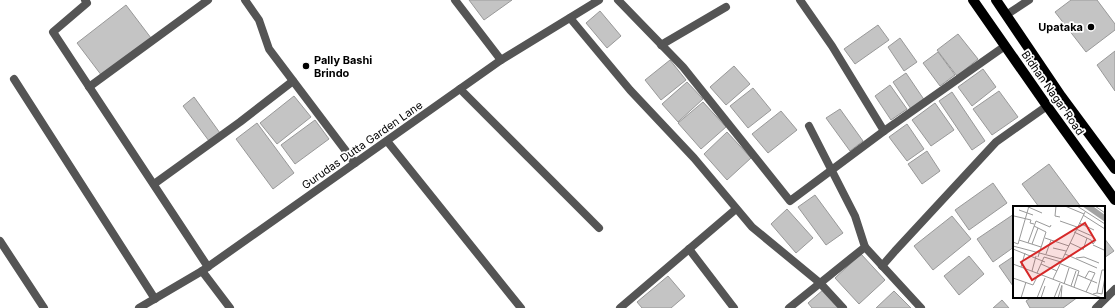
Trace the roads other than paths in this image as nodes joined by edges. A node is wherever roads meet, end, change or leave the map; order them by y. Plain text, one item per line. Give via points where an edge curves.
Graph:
1 (85, 0) edge
2 (208, 0) edge
3 (245, 0) edge
4 (455, 0) edge
5 (599, 0) edge
6 (618, 0) edge
7 (800, 0) edge
8 (973, 0) edge
9 (996, 0) edge
10 (1029, 0) edge
11 (726, 7) dead end
12 (1006, 15) junction
13 (570, 18) junction
14 (661, 45) junction
15 (1005, 46) junction
16 (501, 60) junction
17 (14, 79) dead end
18 (293, 81) junction
19 (89, 87) junction
20 (460, 89) junction
21 (1047, 106) junction
22 (809, 126) dead end
23 (884, 132) junction
24 (387, 141) junction
25 (355, 163) junction
26 (1115, 169) edge
27 (832, 170) junction
28 (154, 184) junction
29 (1115, 200) edge
30 (736, 209) junction
31 (599, 228) dead end
32 (0, 241) edge
33 (865, 247) junction
34 (689, 249) junction
35 (882, 266) junction
36 (205, 269) junction
37 (820, 283) junction
38 (1115, 289) edge
39 (155, 299) junction
40 (624, 307) edge
41 (44, 308) edge
42 (139, 308) edge
43 (230, 308) edge
44 (521, 308) edge
45 (734, 308) edge
46 (789, 308) edge
47 (843, 308) edge
48 (921, 308) edge
49 (1096, 308) edge

1 - 19 street via 87,3 53,32
2 - 19 street
3 - 18 street via 259,20 269,49
4 - 16 street
5 - 13 street, Gurudas Dutta Garden Lane
6 - 14 street
7 - 23 street via 832,46
8 - 15 main road, Bidhan Nagar Road
9 - 12 main road, Bidhan Nagar Road
10 - 12 street
11 - 14 street
12 - 26 main road, Bidhan Nagar Road
13 - 16 street, Gurudas Dutta Garden Lane
13 - 30 street
14 - 27 street via 682,67 790,201
15 - 21 main road, Bidhan Nagar Road
15 - 23 street
16 - 20 street, Gurudas Dutta Garden Lane
17 - 39 street
18 - 25 street
18 - 28 street
19 - 28 street
20 - 24 street, Gurudas Dutta Garden Lane
20 - 31 street
21 - 29 main road, Bidhan Nagar Road
21 - 35 street via 996,142
22 - 27 street
23 - 27 street
24 - 25 street, Gurudas Dutta Garden Lane
24 - 44 street
25 - 36 street, Gurudas Dutta Garden Lane
27 - 33 street via 856,216
28 - 36 street
30 - 34 street
30 - 37 street via 752,227
32 - 41 street
33 - 35 street
33 - 37 street
34 - 40 street
34 - 45 street
35 - 48 street
36 - 39 street, Gurudas Dutta Garden Lane
36 - 43 street
37 - 46 street
37 - 47 street
38 - 49 street
39 - 42 street, Gurudas Dutta Garden Lane

